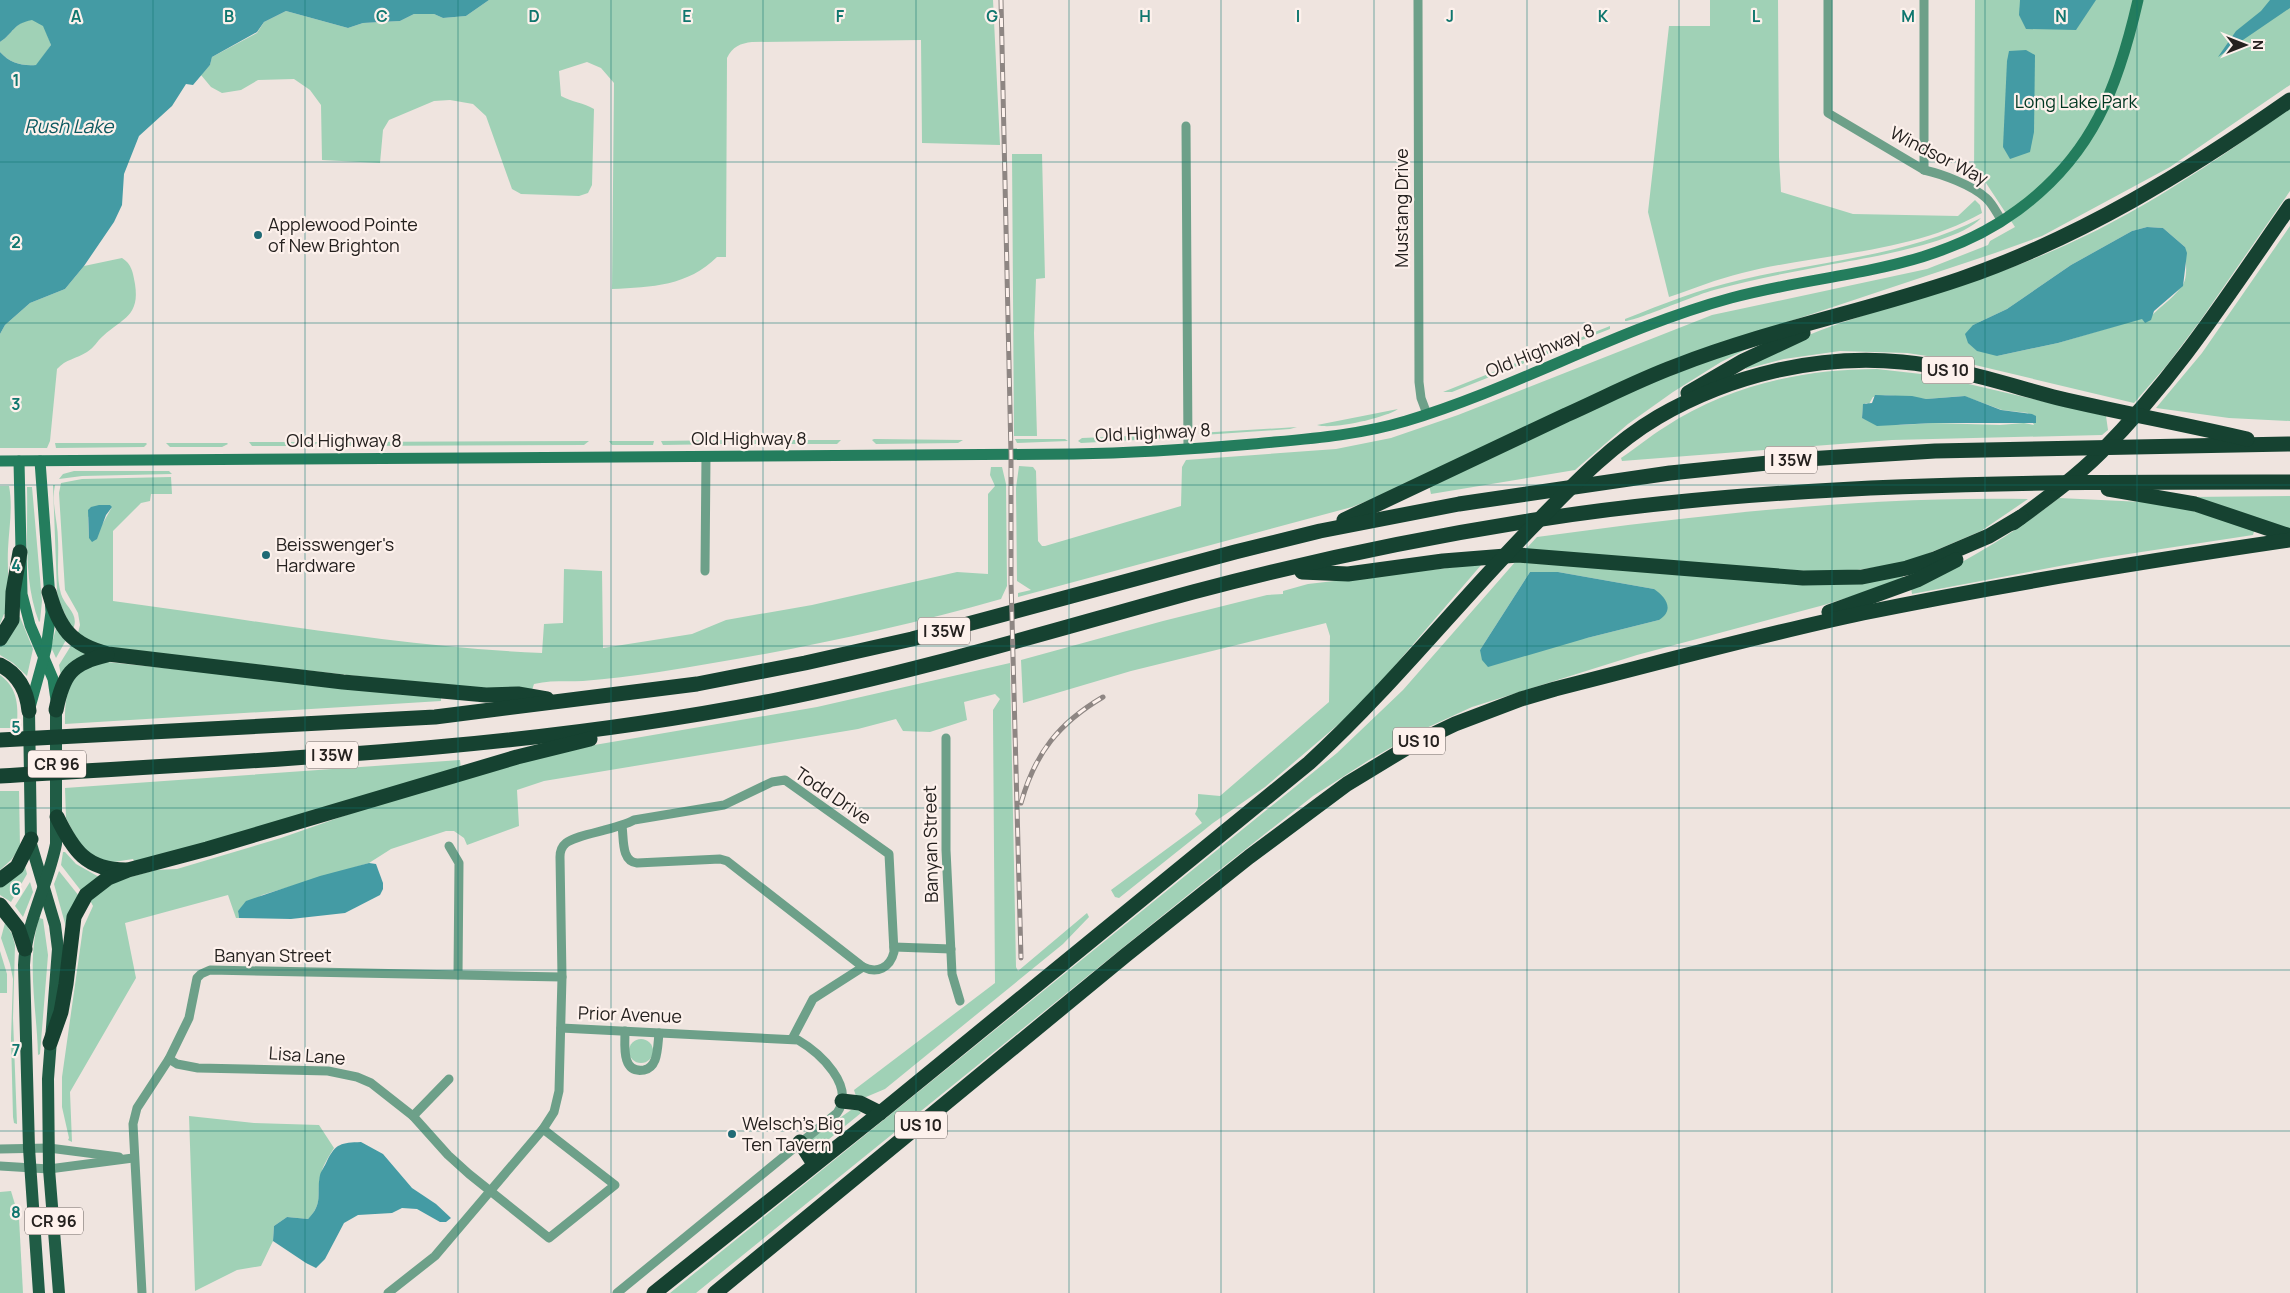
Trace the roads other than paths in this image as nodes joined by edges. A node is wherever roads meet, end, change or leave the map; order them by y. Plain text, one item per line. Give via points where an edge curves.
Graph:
1 (1418, 0) edge
2 (1828, 0) edge
3 (1924, 0) edge
4 (2138, 0) edge
5 (2290, 100) edge
6 (1186, 126) dead end
7 (1924, 170) junction
8 (2290, 206) edge
9 (2002, 221) junction
10 (1891, 301) junction
11 (1428, 414) junction
12 (1635, 433) junction
13 (2268, 444) junction
14 (2290, 444) edge
15 (1188, 449) junction
16 (706, 456) junction
17 (0, 461) edge
18 (19, 461) junction
19 (40, 461) junction
20 (2064, 482) junction
21 (2290, 482) edge
22 (2021, 517) junction
23 (1320, 531) junction
24 (2290, 536) edge
25 (2290, 540) edge
26 (20, 552) junction
27 (705, 571) dead end
28 (1283, 571) junction
29 (49, 592) junction
30 (1767, 635) junction
31 (0, 639) edge
32 (108, 654) junction
33 (44, 656) junction
34 (0, 665) edge
35 (563, 702) junction
36 (56, 710) junction
37 (29, 711) junction
38 (679, 717) junction
39 (946, 738) dead end
40 (0, 740) edge
41 (0, 776) edge
42 (57, 814) junction
43 (622, 826) junction
44 (31, 839) junction
45 (449, 846) dead end
46 (128, 870) junction
47 (0, 880) edge
48 (42, 887) junction
49 (0, 905) edge
50 (894, 947) junction
51 (24, 949) junction
52 (951, 949) junction
53 (862, 967) junction
54 (458, 975) junction
55 (562, 977) junction
56 (960, 1001) dead end
57 (561, 1028) junction
58 (624, 1032) junction
59 (659, 1033) junction
60 (792, 1039) junction
61 (50, 1043) junction
62 (169, 1059) junction
63 (449, 1078) dead end
64 (842, 1101) junction
65 (883, 1111) junction
66 (413, 1116) junction
67 (543, 1129) junction
68 (800, 1142) junction
69 (29, 1148) junction
70 (49, 1148) junction
71 (0, 1149) edge
72 (133, 1158) junction
73 (814, 1164) junction
74 (0, 1166) edge
75 (31, 1167) junction
76 (50, 1169) junction
77 (490, 1191) junction
78 (39, 1293) edge
79 (59, 1293) edge
80 (142, 1293) edge
81 (388, 1293) edge
82 (617, 1293) edge
83 (654, 1293) edge
84 (714, 1293) edge

1 - 11 street, Mustang Drive via 1419,382
2 - 7 street, Windsor Way via 1828,114
3 - 7 street
4 - 9 street, Old Highway 8 via 2120,70 2091,131 2072,159 2047,186
5 - 10 highway via 2218,151 2117,210 2012,259
6 - 15 street
7 - 9 street, Windsor Way via 1940,174 1981,194
8 - 22 highway via 2211,322 2157,390 2100,452 2061,488
9 - 11 street, Old Highway 8 via 1964,243 1923,258 1750,293 1697,308
10 - 12 highway via 1816,327 1743,361 1675,402
10 - 23 highway via 1726,347 1652,376
11 - 15 street, Old Highway 8 via 1344,436
12 - 13 highway, US 10 via 1681,405 1739,381 1799,366 1860,359 1940,369
12 - 65 highway, US 10 via 1544,515 1358,717 1309,763
13 - 14 highway, I 35W
13 - 23 highway, I 35W via 1935,451 1776,462 1670,473 1459,504
15 - 16 street, Old Highway 8 via 1074,454
16 - 19 street, Old Highway 8
16 - 27 street
17 - 18 street, Old Highway 8
18 - 19 street, Old Highway 8
18 - 26 street, CR 96
19 - 29 street, CR 96
20 - 21 highway, I 35W
20 - 24 highway via 2195,504
20 - 28 highway, I 35W via 1834,489 1654,504 1484,529
22 - 28 highway via 1990,536 1935,559 1878,575 1833,579 1518,556 1443,561 1348,574
22 - 30 highway via 1983,545 1917,580
23 - 35 highway, I 35W via 858,652 697,684
25 - 30 highway, US 10 via 1984,590
26 - 31 highway via 12,620
26 - 33 street, CR 96 via 22,594 30,625
28 - 38 highway, I 35W via 1194,592 923,667 780,699
29 - 32 highway via 55,612 68,634 82,645
29 - 33 street, CR 96 via 50,628
30 - 84 highway, US 10 via 1521,699 1456,724 1382,762 1241,863
32 - 35 highway via 342,682 486,695 518,694
32 - 36 highway via 82,662 67,675
33 - 36 street, CR 96 via 53,679
33 - 37 street, CR 96
34 - 37 highway via 19,680 28,699
35 - 40 highway, I 35W via 350,723
36 - 42 main road, CR 96
37 - 44 main road, CR 96
38 - 41 highway, I 35W via 458,746
38 - 46 highway via 517,757
39 - 52 street, Banyan Street via 946,850
42 - 46 highway via 78,853 96,864
42 - 48 main road, CR 96 via 52,861
43 - 50 street, Todd Drive via 634,820 724,805 772,782 785,780 889,854
43 - 53 street via 629,861 727,861
43 - 55 street, Todd Drive via 570,840 560,851
44 - 47 highway via 17,867
44 - 48 main road, CR 96
45 - 54 street via 459,863
46 - 61 highway via 93,888 76,911 61,1012
48 - 51 main road, CR 96
48 - 61 main road, CR 96 via 55,925 58,949
49 - 51 highway via 18,928
50 - 52 street
50 - 53 street via 892,959 882,968
51 - 69 main road, CR 96
52 - 56 street, Banyan Street via 952,974
53 - 60 street via 813,999
54 - 55 street, Banyan Street
54 - 62 street, Banyan Street via 206,971 197,978 189,1018
55 - 57 street, Todd Drive
57 - 58 street, Prior Avenue
57 - 67 street, Prior Avenue via 557,1104
58 - 59 street, Prior Avenue
58 - 59 street via 626,1061 638,1070 651,1067 655,1061
59 - 60 street, Prior Avenue
60 - 64 street, Prior Avenue via 816,1052 840,1082
61 - 70 main road, CR 96
62 - 66 street, Lisa Lane via 198,1068 342,1073 371,1083
62 - 72 street, Banyan Street via 137,1108 132,1124
63 - 66 street
64 - 65 highway
64 - 68 street via 837,1113
65 - 73 highway, US 10
66 - 77 street, Lisa Lane via 448,1155
67 - 77 street, Prior Avenue
67 - 77 street, Lisa Lane via 615,1185 549,1238
68 - 73 highway
68 - 82 street
69 - 70 street
69 - 71 street
69 - 75 main road, CR 96
70 - 72 street
70 - 76 main road, CR 96
72 - 76 street
72 - 80 street, Banyan Street
73 - 83 highway, US 10
74 - 75 street
75 - 76 street
75 - 78 main road, CR 96
76 - 79 main road, CR 96
77 - 81 street, Prior Avenue via 435,1256

